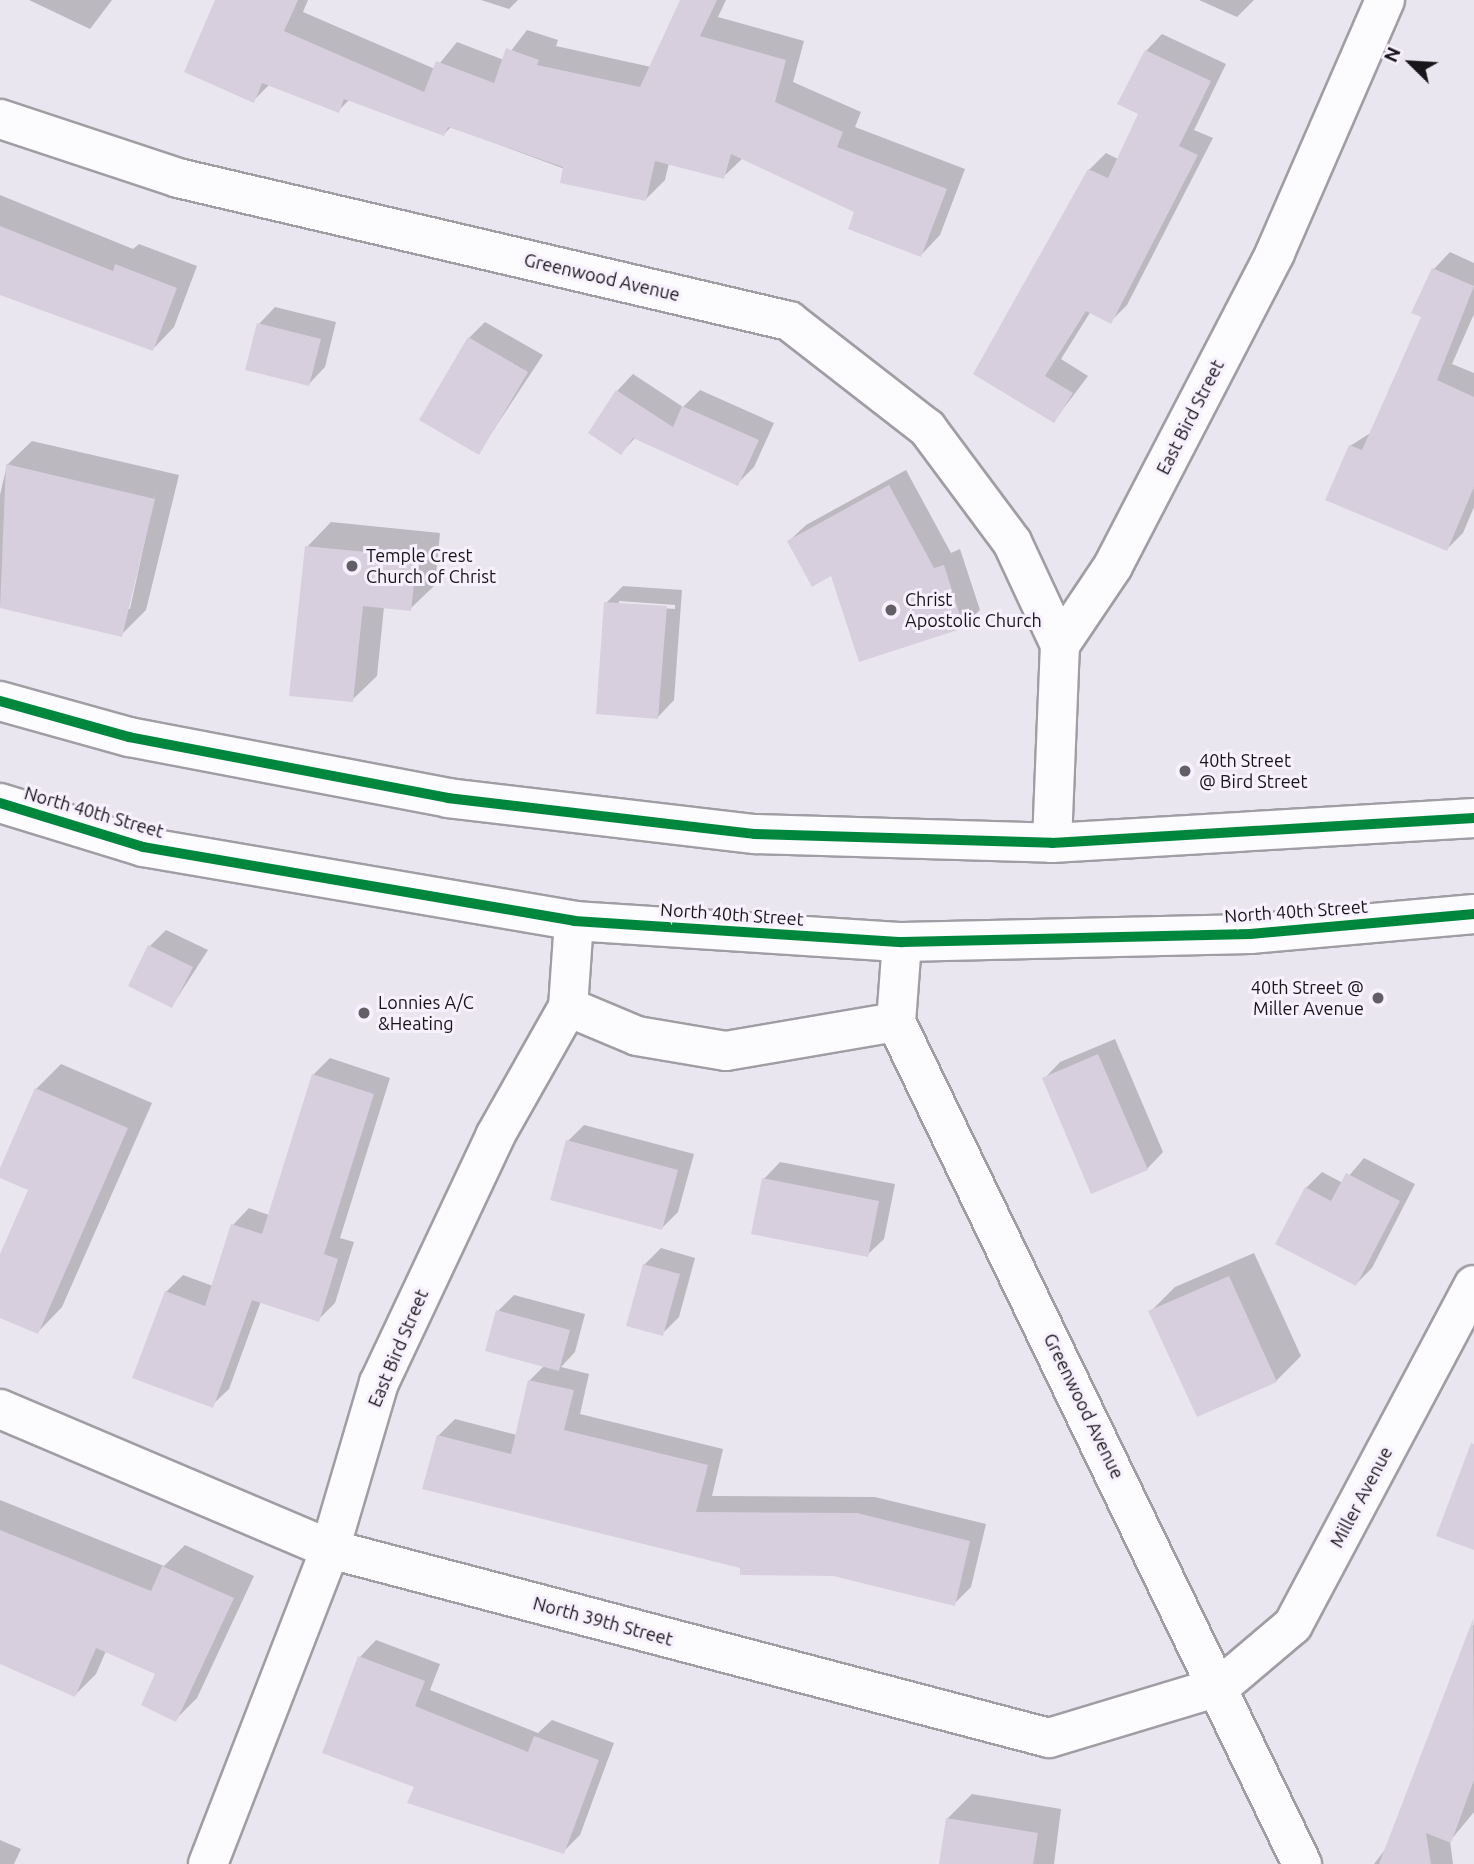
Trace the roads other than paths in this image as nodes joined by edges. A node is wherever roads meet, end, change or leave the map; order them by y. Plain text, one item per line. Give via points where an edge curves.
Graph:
1 (1385, 0) edge
2 (0, 119) edge
3 (1060, 645) junction
4 (0, 701) edge
5 (0, 803) edge
6 (1474, 818) edge
7 (1052, 843) junction
8 (1474, 914) edge
9 (574, 921) junction
10 (902, 942) junction
11 (568, 1007) junction
12 (896, 1022) junction
13 (1474, 1285) edge
14 (0, 1409) edge
15 (330, 1549) junction
16 (1221, 1686) junction
17 (208, 1864) edge
18 (1302, 1864) edge

1 - 3 street, East Bird Street via 1275,253 1113,566
2 - 3 street, Greenwood Avenue via 178,178 789,320 927,428 1012,542
3 - 7 street
4 - 7 street via 129,737 448,798 769,835
5 - 9 street, North 40th Street via 143,847
6 - 7 street
8 - 10 street, North 40th Street via 1250,934
9 - 10 street, North 40th Street
9 - 11 street, East Bird Street
10 - 12 street
11 - 12 street via 637,1036 726,1051
11 - 15 street, East Bird Street via 495,1136 379,1383
12 - 16 street, Greenwood Avenue
13 - 16 street, Miller Avenue via 1293,1625
14 - 15 street, North 39th Street
15 - 16 street, North 39th Street via 1049,1738
15 - 17 street, East Bird Street
16 - 18 street, Greenwood Avenue

